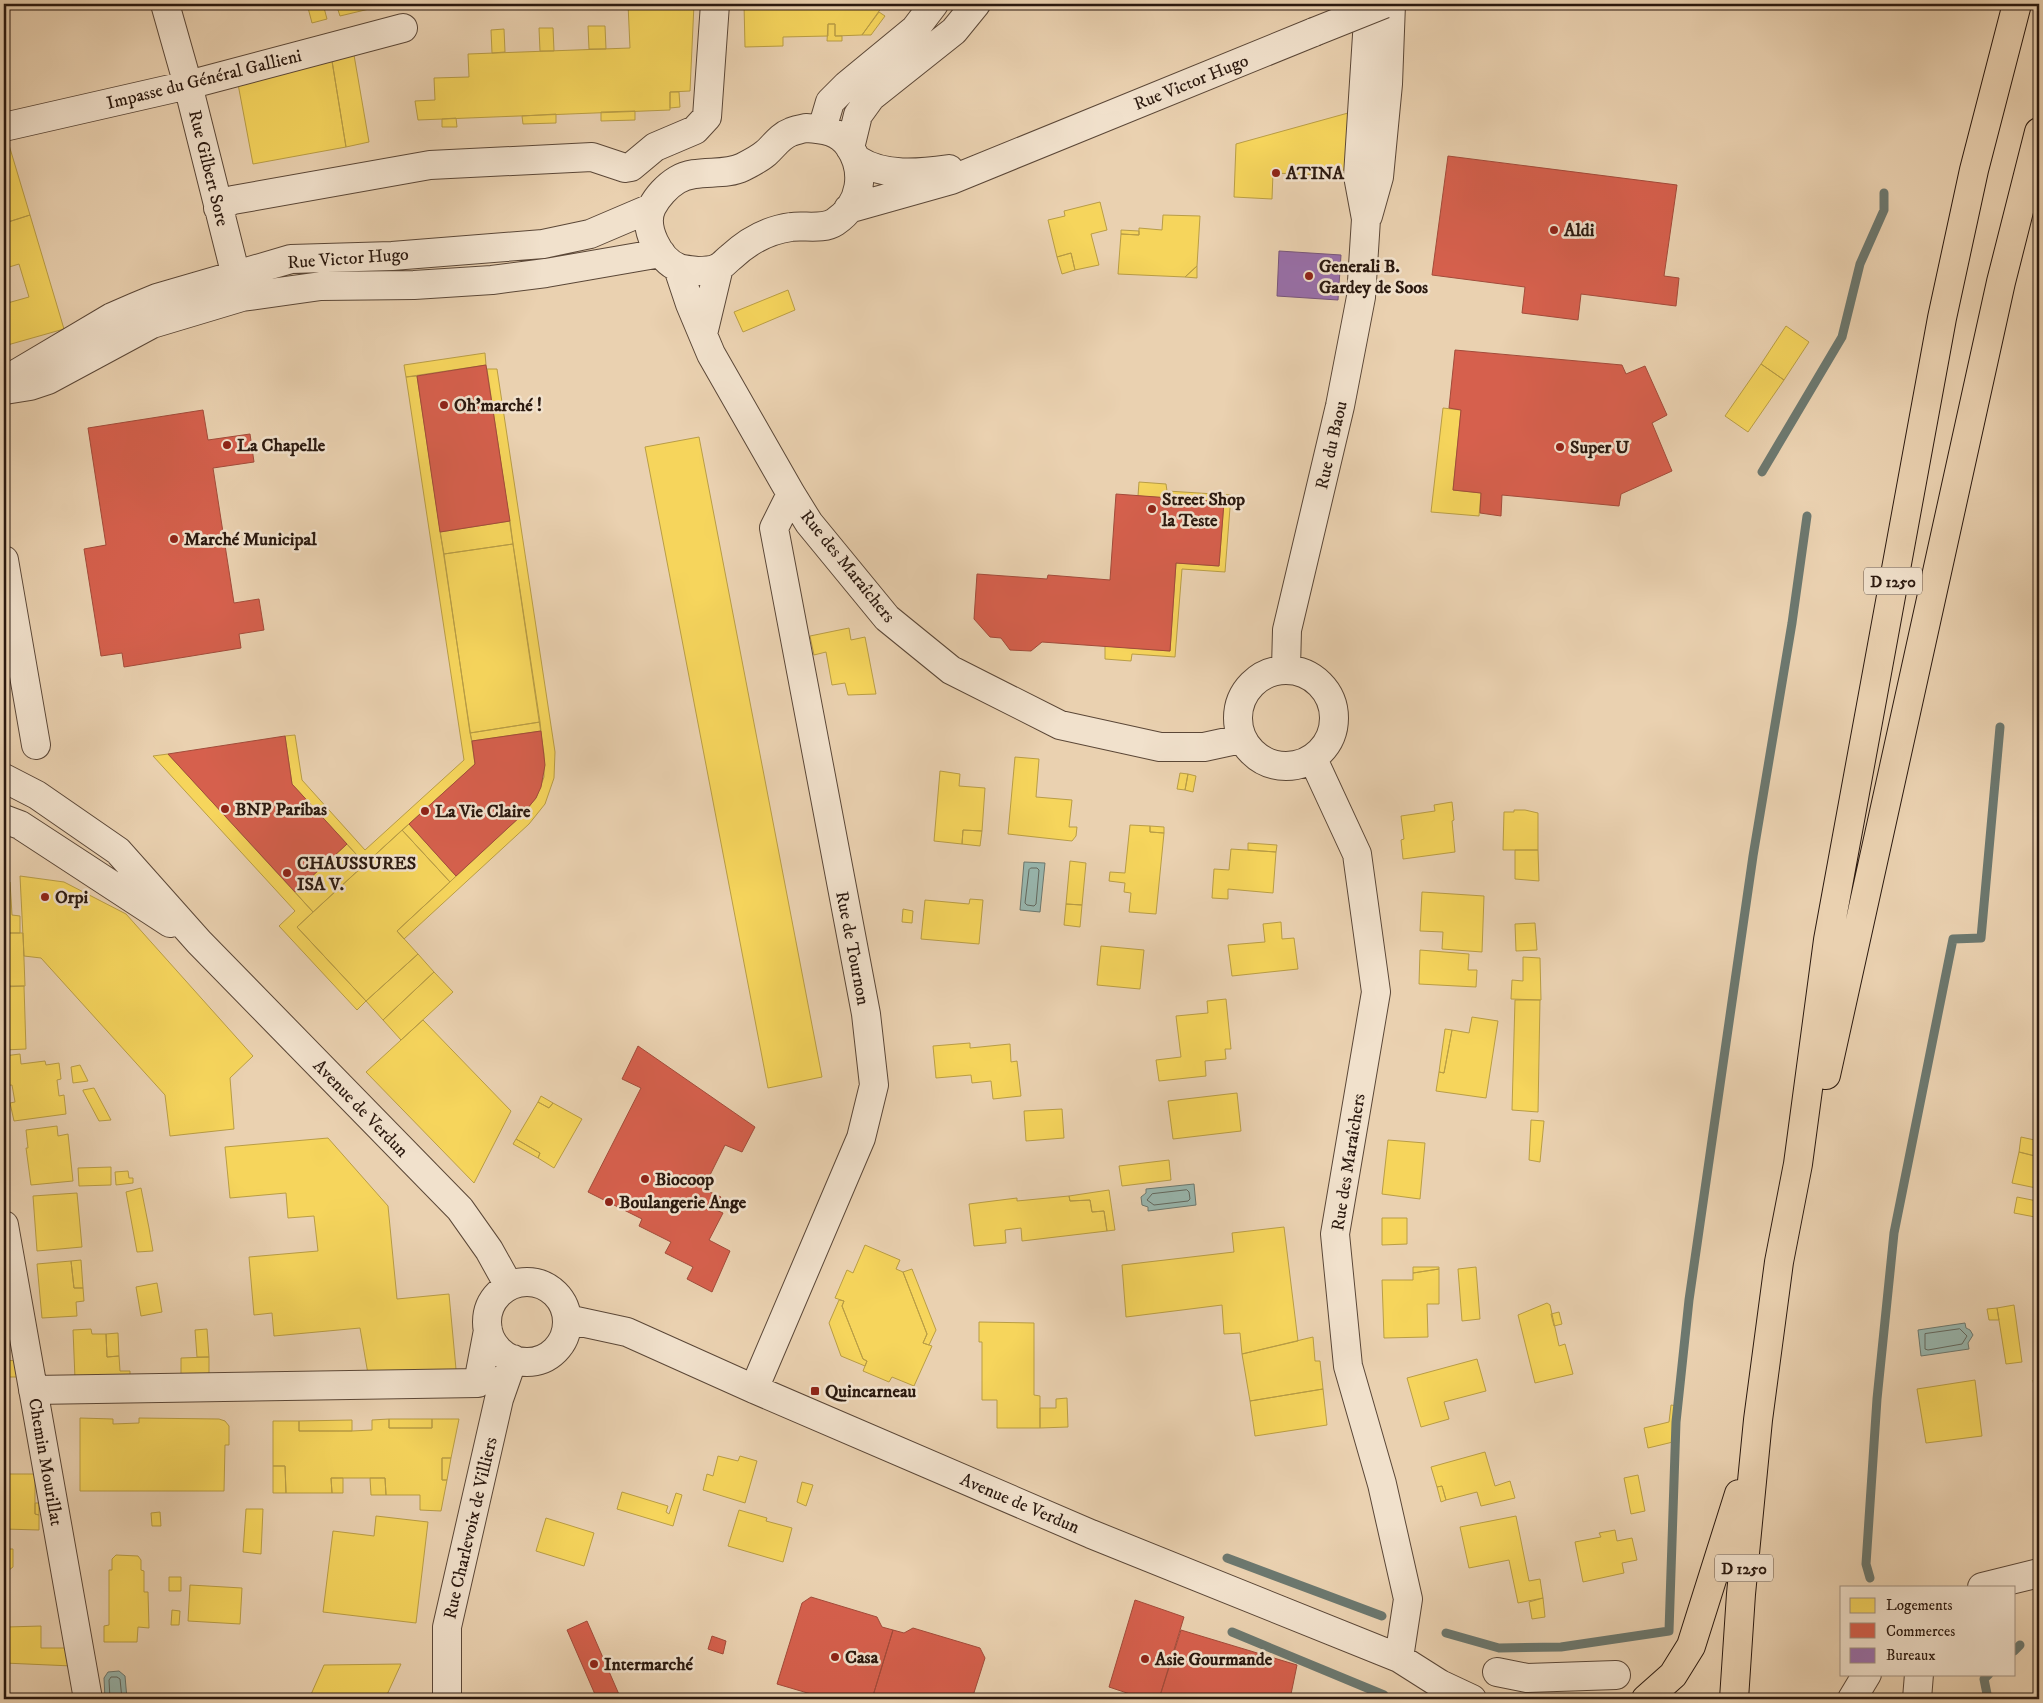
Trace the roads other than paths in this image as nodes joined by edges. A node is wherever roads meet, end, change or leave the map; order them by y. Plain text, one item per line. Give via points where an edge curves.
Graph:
1 (165, 4) edge
2 (715, 4) edge
3 (934, 4) edge
4 (976, 4) edge
5 (1368, 4) edge
6 (1384, 4) edge
7 (1391, 4) edge
8 (2017, 4) edge
9 (403, 28) dead end
10 (188, 85) junction
11 (4, 126) edge
12 (822, 129) junction
13 (2039, 132) edge
14 (854, 154) junction
15 (998, 162) junction
16 (218, 208) junction
17 (651, 208) junction
18 (848, 209) junction
19 (1366, 219) junction
20 (670, 260) junction
21 (719, 268) junction
22 (236, 276) junction
23 (703, 334) junction
24 (4, 381) edge
25 (4, 391) edge
26 (790, 494) junction
27 (4, 560) edge
28 (1286, 668) junction
29 (1241, 739) junction
30 (36, 745) dead end
31 (1313, 759) junction
32 (4, 778) edge
33 (4, 819) edge
34 (199, 942) junction
35 (1798, 1164) junction
36 (4, 1225) edge
37 (509, 1286) junction
38 (568, 1319) junction
39 (488, 1330) junction
40 (513, 1359) junction
41 (754, 1389) junction
42 (33, 1390) junction
43 (1756, 1438) junction
44 (2039, 1573) edge
45 (1986, 1586) edge
46 (1398, 1658) junction
47 (1498, 1672) dead end
48 (1616, 1675) dead end
49 (1866, 1676) edge
50 (1919, 1676) edge
51 (1557, 1688) edge
52 (88, 1699) edge
53 (447, 1699) edge
54 (1470, 1699) edge
55 (1646, 1699) edge
56 (1734, 1699) edge
57 (1852, 1699) edge
58 (1917, 1699) edge

1 - 10 street, Rue Gilbert Sore
2 - 16 street via 707,117 701,125 656,147 631,167 592,157 430,165 233,200
3 - 12 street via 915,29 830,102
4 - 14 street via 954,32 871,98 858,115
5 - 19 street, Rue du Baou via 1358,176
6 - 15 street, Rue Victor Hugo, bridge
7 - 19 street, Rue du Baou via 1380,177
8 - 35 main road, D 1250 via 1974,170 1910,487 1828,940
9 - 10 street, Impasse du Général Gallieni
10 - 11 street, Impasse du Général Gallieni
10 - 16 street, Rue Gilbert Sore
12 - 14 street, Rue Victor Hugo via 841,136
12 - 17 street via 806,128 791,132 740,169 678,179 668,186
13 - 35 main road, D 1250 via 2001,282 1823,1089
14 - 15 street, Rue Victor Hugo via 880,170 912,172
14 - 18 street via 860,178 858,194
15 - 18 street, Rue Victor Hugo via 951,180
16 - 22 street, Rue Gilbert Sore
17 - 20 street, Rue des Maraîchers via 650,229
17 - 22 street, Rue Victor Hugo via 590,234 543,244 392,256 291,259
18 - 21 street via 835,222 826,225 790,227 753,240
19 - 28 street, Rue du Baou via 1358,316 1287,630
20 - 21 street, Rue Victor Hugo via 707,271
20 - 23 street, Rue des Maraîchers
20 - 25 street, Rue Victor Hugo via 492,280 321,286 242,297 152,324 48,380
21 - 23 street
22 - 24 street, Rue Victor Hugo via 157,298 112,317
23 - 26 street, Rue des Maraîchers via 711,354
26 - 29 street, Rue des Maraîchers via 809,523 887,618 951,670 1060,725 1160,747 1204,747
26 - 41 street, Rue de Tournon via 774,528 866,1014 874,1085 861,1138
27 - 30 street
28 - 29 street via 1256,680 1244,692 1238,707
28 - 31 street via 1314,679 1332,704 1332,734
29 - 31 street via 1251,753 1264,762 1281,767 1298,766
31 - 46 street, Rue des Maraîchers via 1357,854 1376,992 1334,1234 1348,1366 1382,1484 1408,1598
32 - 34 street, Avenue de Verdun via 53,805 118,851
33 - 34 street, Avenue de Verdun via 20,825
34 - 37 street, Avenue de Verdun via 460,1209
35 - 43 main road, D 1250 via 1779,1262
36 - 42 street, Chemin Mourillat
37 - 38 street via 534,1282 547,1286 564,1306
37 - 39 street via 490,1305
38 - 40 street via 560,1345 551,1354 526,1362
38 - 41 street, Avenue de Verdun via 627,1332
39 - 40 street via 493,1343
39 - 42 street via 478,1383
40 - 53 street, Rue Charlevoix de Villiers via 499,1399 446,1627
41 - 46 street, Avenue de Verdun via 1092,1534
42 - 52 street, Chemin Mourillat
43 - 55 main road via 1690,1646 1673,1675
43 - 56 main road, D 1250
44 - 45 street
46 - 54 street, Avenue de Verdun
47 - 51 street
48 - 51 street
49 - 57 street
50 - 58 street

